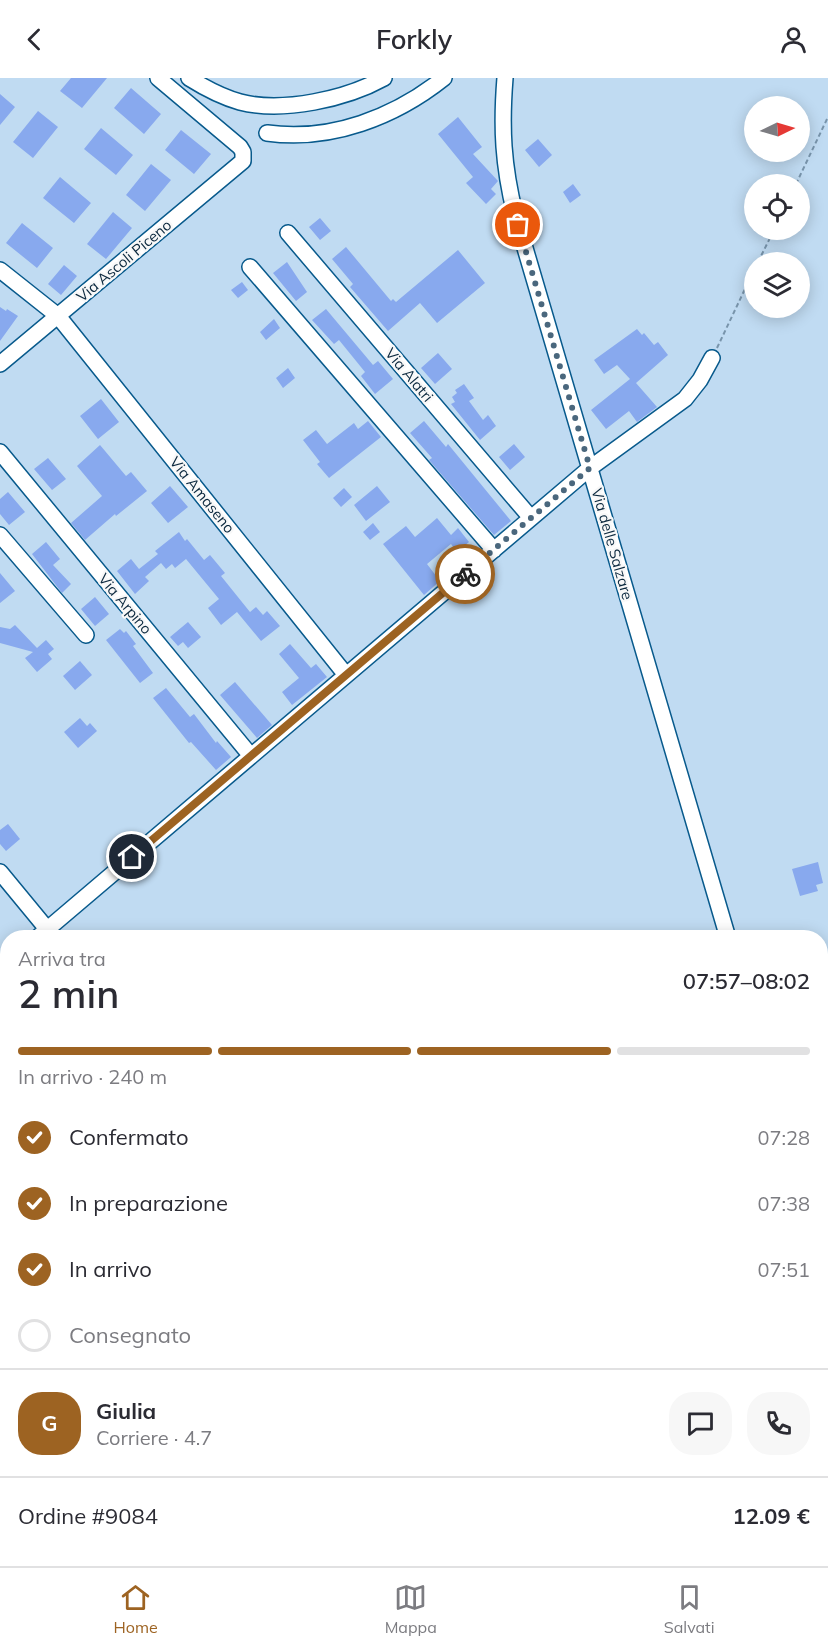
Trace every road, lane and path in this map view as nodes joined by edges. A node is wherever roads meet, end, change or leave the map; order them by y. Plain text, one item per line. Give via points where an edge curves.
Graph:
1 (158, 78) edge
2 (189, 78) edge
3 (384, 78) edge
4 (444, 78) edge
5 (505, 78) edge
6 (828, 117) edge
7 (267, 132) dead end
8 (801, 174) edge
9 (288, 232) dead end
10 (250, 267) dead end
11 (0, 270) edge
12 (744, 291) edge
13 (58, 316) junction
14 (712, 358) joint
15 (0, 364) edge
16 (0, 452) edge
17 (590, 468) junction
18 (531, 518) junction
19 (0, 536) edge
20 (494, 550) junction
21 (86, 635) dead end
22 (346, 675) junction
23 (251, 756) junction
24 (0, 872) edge
25 (40, 930) edge
26 (46, 930) edge
27 (726, 930) edge

1 - 13 street, Via Ascoli Piceno via 238,145 243,161
2 - 3 street via 236,101 278,105 339,95
4 - 7 street via 398,109 366,122 309,135
5 - 17 street, Via delle Salzare via 503,138 509,188
6 - 8 path
9 - 18 street, Via Alatri
10 - 20 street
11 - 13 street, Via Amaseno
12 - 14 path
13 - 15 street, Via Ascoli Piceno
13 - 22 street, Via Amaseno
14 - 17 street via 685,399
16 - 23 street, Via Arpino
17 - 18 street
17 - 27 street, Via delle Salzare
18 - 20 street
19 - 21 street
20 - 22 street
22 - 23 street
23 - 26 street
24 - 25 street

